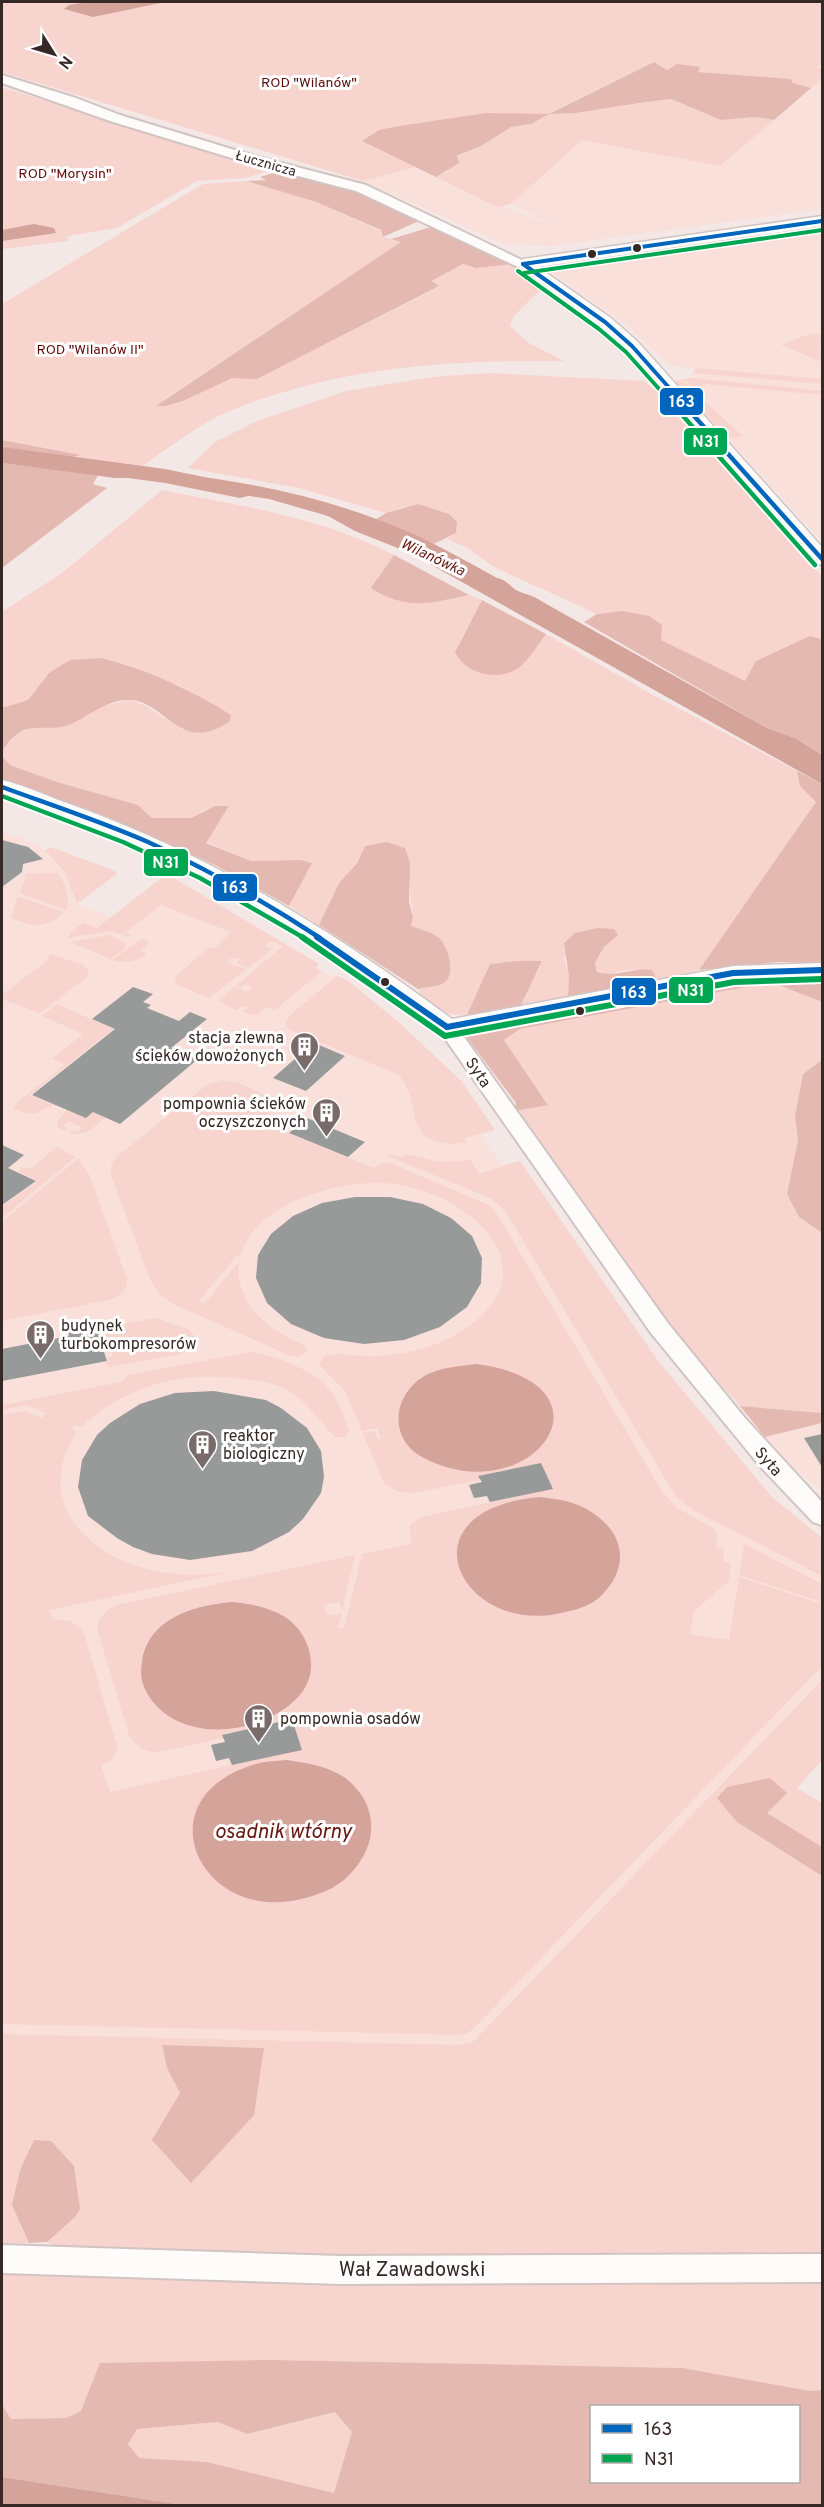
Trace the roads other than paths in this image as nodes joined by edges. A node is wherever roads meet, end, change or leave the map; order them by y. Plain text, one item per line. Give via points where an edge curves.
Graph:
1 (2, 79) edge
2 (822, 221) edge
3 (523, 264) junction
4 (822, 559) edge
5 (2, 787) edge
6 (822, 970) edge
7 (447, 1027) junction
8 (822, 1516) edge
9 (2, 2259) edge
10 (822, 2268) edge

1 - 3 street, Łucznicza via 253,160 361,188
2 - 3 street
3 - 4 street via 632,346
5 - 7 street, Syta via 139,839 192,864 350,956
6 - 7 street via 719,975
7 - 8 street, Syta via 647,1315 702,1385
9 - 10 street, Wał Zawadowski via 341,2270

